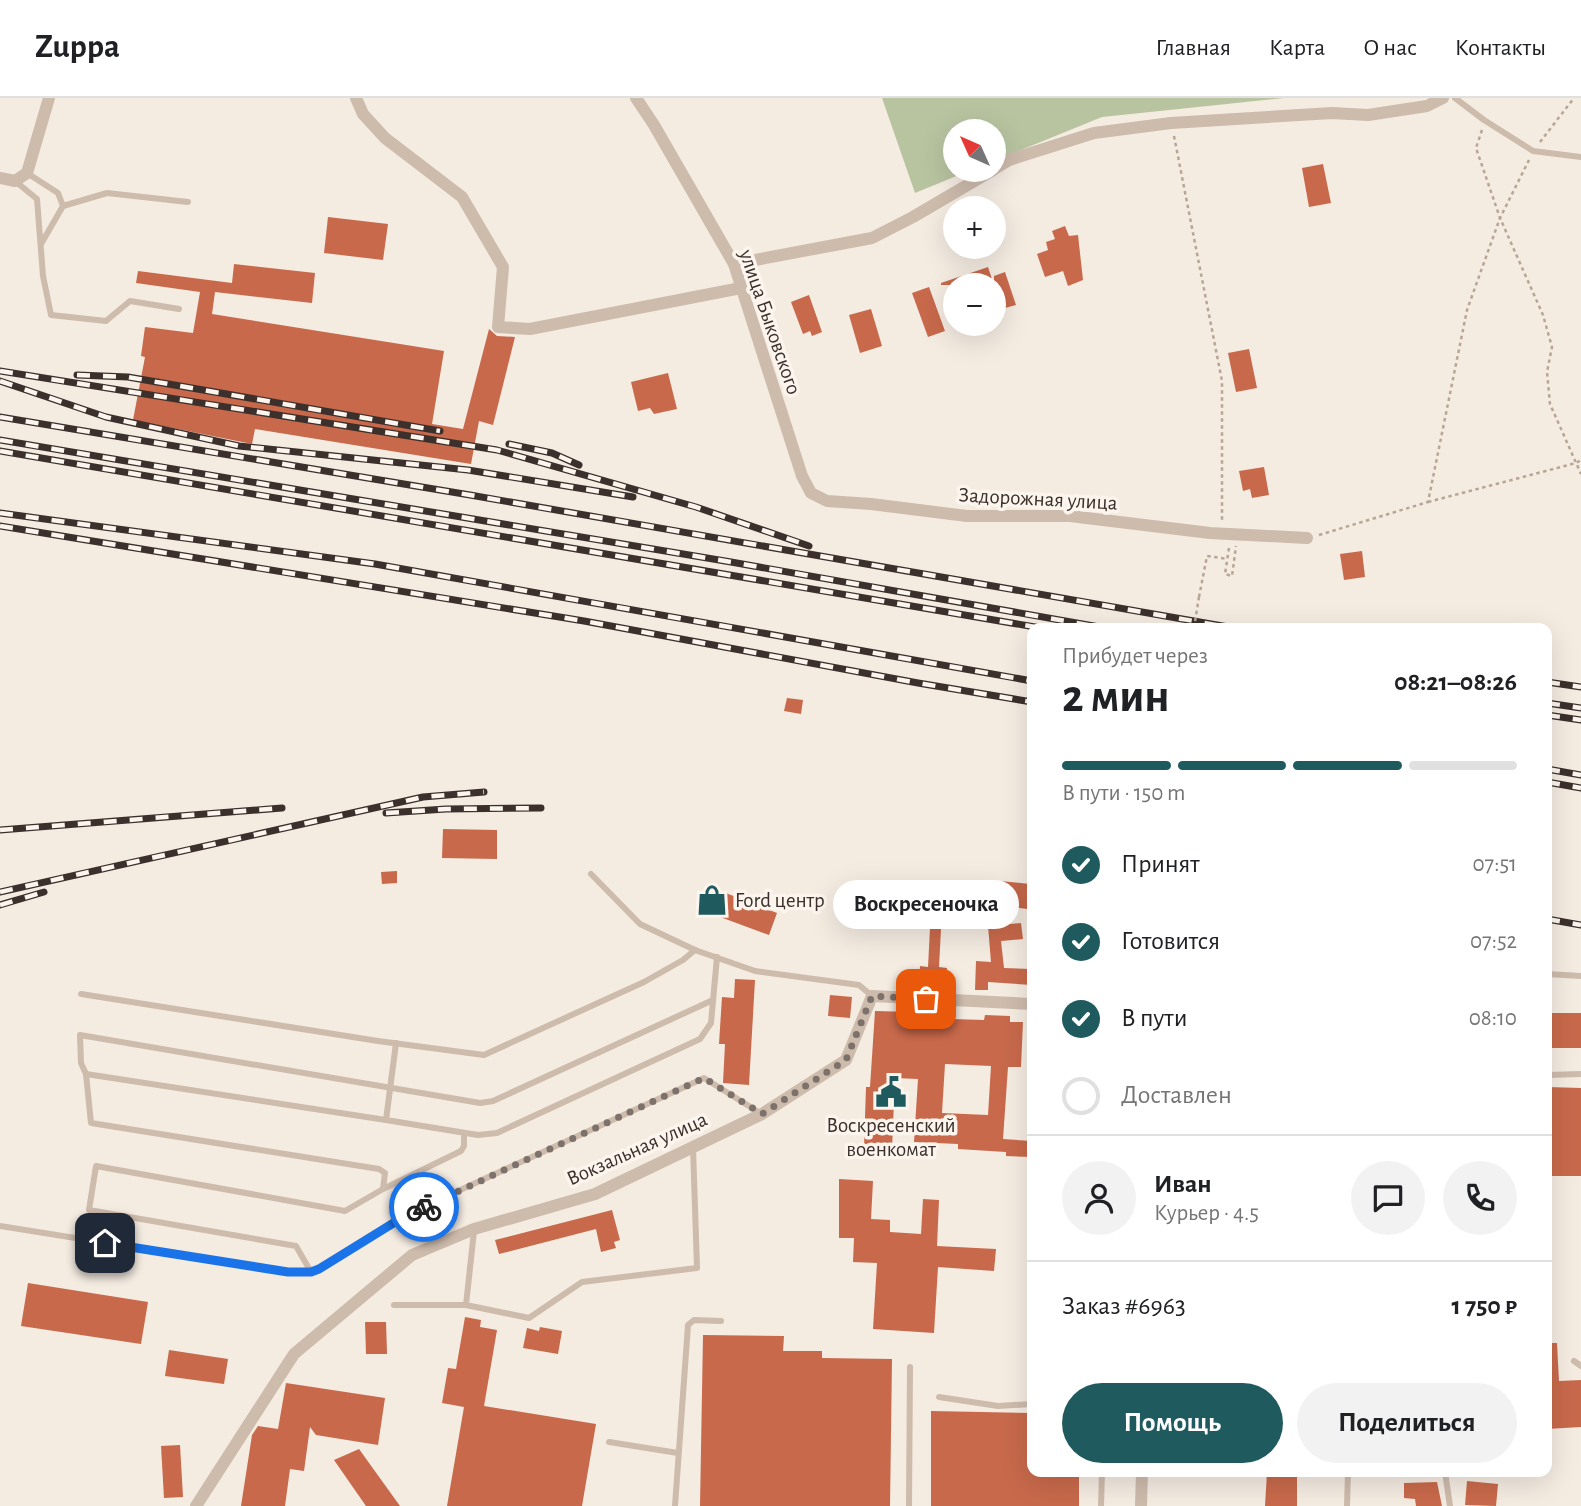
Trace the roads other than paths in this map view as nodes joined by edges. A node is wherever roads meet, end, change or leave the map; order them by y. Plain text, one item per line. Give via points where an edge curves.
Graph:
1 (49, 98) edge
2 (356, 98) edge
3 (636, 98) edge
4 (1443, 98) edge
5 (1455, 98) edge
6 (1581, 157) edge
7 (1006, 162) edge
8 (27, 173) junction
9 (0, 178) edge
10 (15, 181) junction
11 (971, 182) edge
12 (188, 202) dead end
13 (63, 206) junction
14 (41, 246) junction
15 (734, 264) junction
16 (741, 288) junction
17 (179, 309) dead end
18 (811, 493) joint
19 (1307, 538) road end
20 (591, 874) dead end
21 (695, 950) junction
22 (717, 957) junction
23 (1552, 974) edge
24 (1581, 976) edge
25 (82, 994) dead end
26 (872, 996) junction
27 (713, 1000) junction
28 (1027, 1004) edge
29 (396, 1043) junction
30 (1581, 1073) edge
31 (86, 1074) junction
32 (1552, 1075) edge
33 (390, 1089) junction
34 (762, 1114) junction
35 (386, 1120) junction
36 (464, 1133) junction
37 (693, 1147) junction
38 (383, 1189) junction
39 (0, 1226) edge
40 (474, 1229) junction
41 (311, 1272) junction
42 (394, 1305) dead end
43 (466, 1305) junction
44 (721, 1321) dead end
45 (1574, 1361) dead end
46 (1581, 1366) edge
47 (910, 1367) dead end
48 (939, 1397) dead end
49 (1027, 1404) edge
50 (609, 1442) dead end
51 (678, 1453) junction
52 (1102, 1477) edge
53 (1142, 1477) edge
54 (1348, 1477) edge
55 (1447, 1477) edge
56 (195, 1506) edge
57 (675, 1506) edge
58 (909, 1506) edge
59 (1101, 1506) edge
60 (1141, 1506) edge
61 (1347, 1506) edge
62 (1450, 1506) edge

1 - 8 street
2 - 16 street via 363,114 385,138 462,197 503,267 498,327 530,329
3 - 15 street, улица Быковского
4 - 7 street via 1427,106 1368,115 1171,123 1094,133
5 - 6 lane via 1533,151
8 - 10 street
8 - 13 lane via 58,193
9 - 10 street
10 - 14 lane via 37,199
11 - 15 street via 872,238
12 - 13 lane via 107,193
13 - 14 lane
14 - 17 lane via 51,316 106,321 130,301
15 - 16 street, улица Быковского
16 - 18 street, улица Быковского
18 - 19 street, Задорожная улица via 827,501 967,516 1070,516 1230,536
20 - 21 lane via 640,924
21 - 22 lane
21 - 29 lane via 644,982 484,1055
22 - 26 lane via 755,971 859,985
22 - 27 lane
23 - 24 lane
25 - 29 lane
26 - 28 street
26 - 34 street, Вокзальная улица via 846,1060
27 - 33 lane via 493,1101
27 - 36 lane via 711,1024 700,1039 497,1133
29 - 33 lane
30 - 32 lane
31 - 33 lane via 80,1035
31 - 35 lane
31 - 38 lane via 91,1123 379,1170 385,1173
33 - 35 lane
34 - 37 street, Вокзальная улица
34 - 41 lane via 704,1078 408,1214
35 - 36 lane
36 - 38 lane via 461,1151
37 - 40 street, Вокзальная улица via 595,1194
37 - 43 lane via 696,1268 582,1282 529,1318
38 - 41 lane via 345,1212 96,1166 89,1210 296,1246
39 - 41 lane
40 - 43 lane
40 - 56 street, Вокзальная улица via 412,1255 294,1353
42 - 43 lane
44 - 51 lane via 694,1320 688,1325
45 - 46 lane
47 - 58 lane
48 - 49 lane via 999,1406
50 - 51 lane
51 - 57 lane
52 - 59 lane
53 - 60 street
54 - 61 lane
55 - 62 lane

